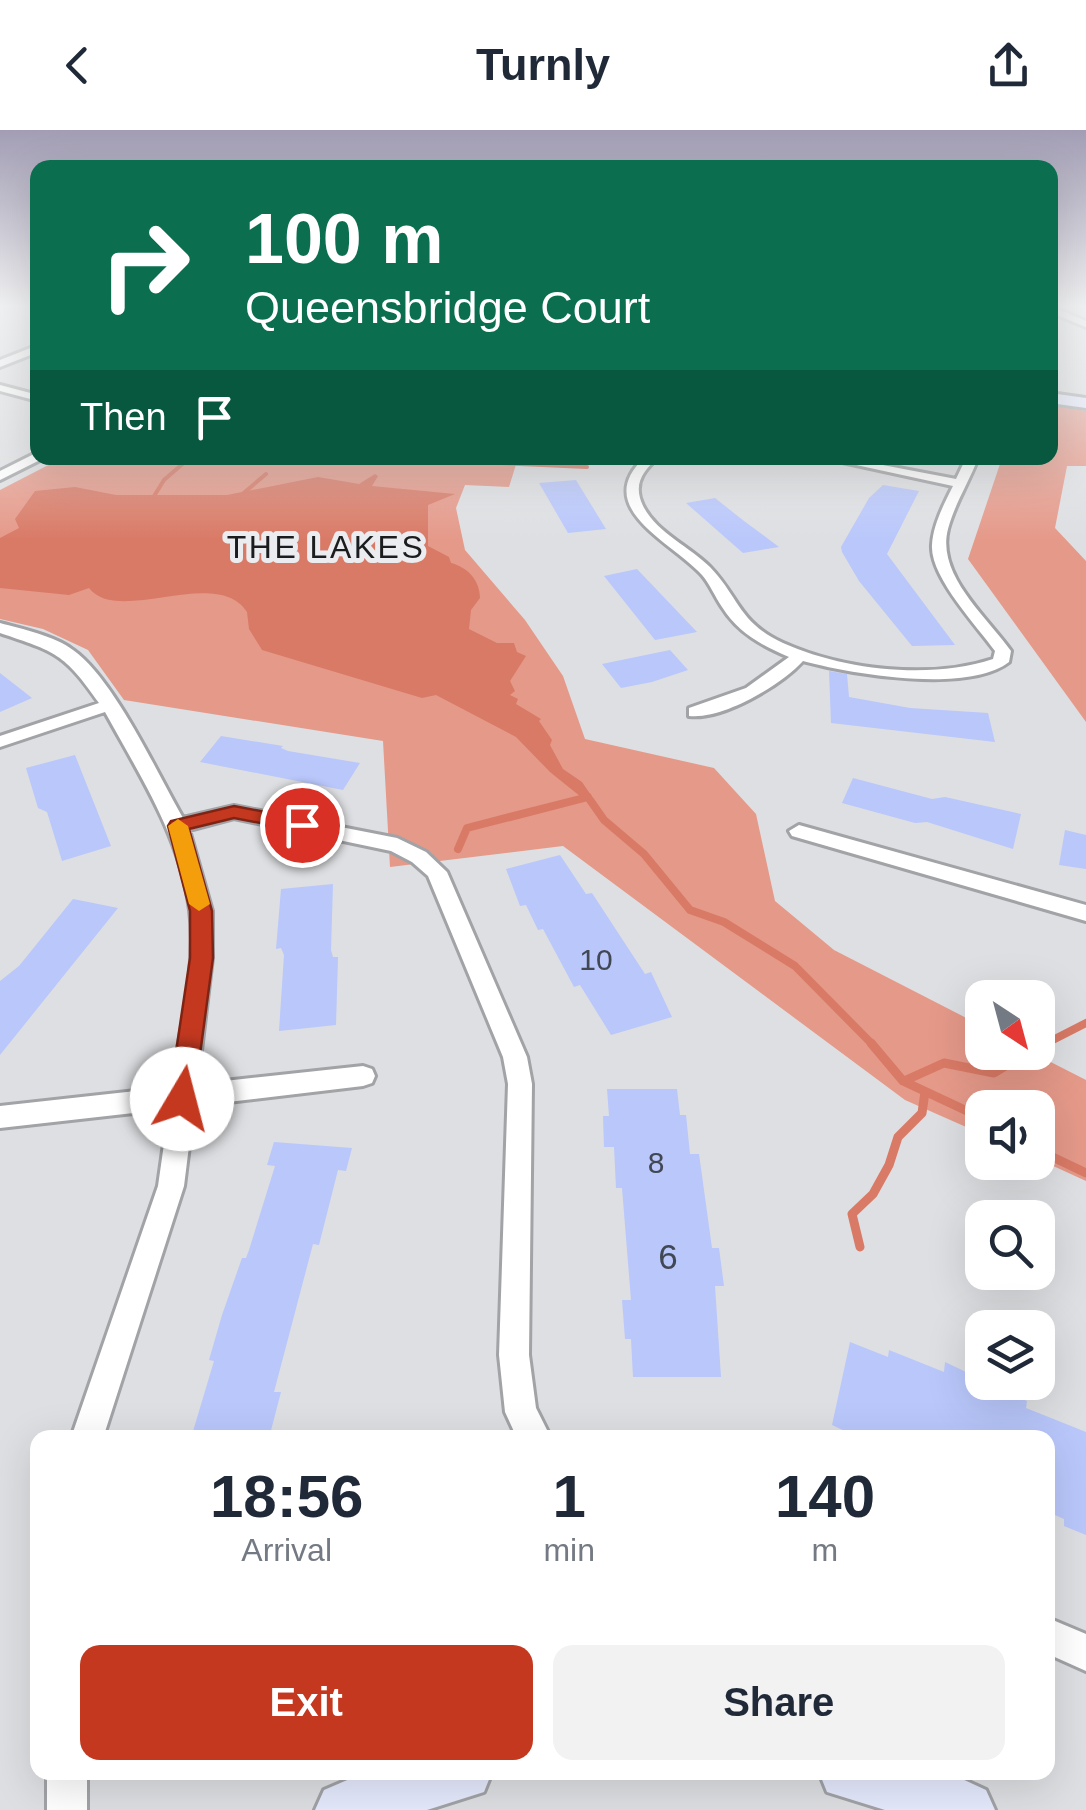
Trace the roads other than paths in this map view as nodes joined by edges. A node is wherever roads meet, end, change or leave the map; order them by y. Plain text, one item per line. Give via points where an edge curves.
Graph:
1 (0, 388) edge
2 (30, 396) edge
3 (1058, 399) edge
4 (1086, 404) edge
5 (30, 461) edge
6 (644, 465) edge
7 (865, 465) edge
8 (969, 465) edge
9 (0, 476) edge
10 (960, 484) junction
11 (0, 628) edge
12 (799, 656) junction
13 (110, 705) junction
14 (694, 712) dead end
15 (0, 742) edge
16 (178, 826) junction
17 (798, 831) dead end
18 (1086, 914) edge
19 (363, 1076) dead end
20 (182, 1099) junction
21 (0, 1117) edge
22 (89, 1430) edge
23 (531, 1430) edge
24 (1055, 1639) edge
25 (1086, 1653) edge
26 (67, 1780) edge
27 (434, 1780) edge
28 (878, 1780) edge
29 (66, 1810) edge
30 (344, 1810) edge
31 (966, 1810) edge

1 - 2 street
3 - 4 street
5 - 9 street
6 - 12 street via 632,486 639,510 710,576 740,621
7 - 10 street
8 - 10 street
10 - 12 street via 938,551 1004,651 1000,662 942,676
11 - 13 street via 64,650
12 - 14 street via 768,685
13 - 15 street
13 - 16 street
16 - 20 street via 201,911
16 - 23 street via 234,812 396,845 436,872 515,1057 520,1084 514,1355 521,1412
17 - 18 street
19 - 20 street
20 - 21 street
20 - 22 street via 171,1186
24 - 25 street
26 - 29 street
27 - 30 street
28 - 31 street

